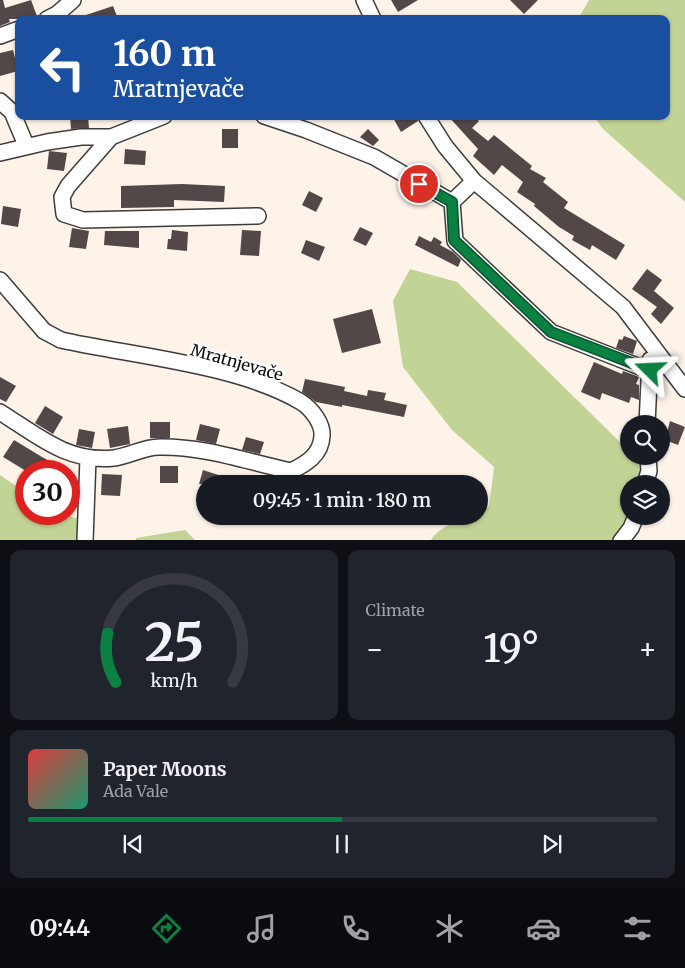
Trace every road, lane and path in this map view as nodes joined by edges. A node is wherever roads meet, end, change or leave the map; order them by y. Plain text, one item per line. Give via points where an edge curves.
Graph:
1 (73, 0) edge
2 (364, 0) edge
3 (52, 15) edge
4 (371, 15) edge
5 (15, 30) edge
6 (0, 36) edge
7 (0, 101) edge
8 (15, 119) edge
9 (15, 120) edge
10 (154, 120) edge
11 (276, 120) edge
12 (429, 120) edge
13 (111, 137) junction
14 (26, 145) junction
15 (0, 153) edge
16 (474, 181) junction
17 (452, 202) junction
18 (258, 216) dead end
19 (0, 280) edge
20 (650, 344) junction
21 (650, 370) junction
22 (685, 389) edge
23 (0, 412) edge
24 (648, 415) edge
25 (88, 458) junction
26 (632, 525) edge
27 (85, 540) edge
28 (621, 540) edge

1 - 3 street
2 - 4 street
5 - 6 street
7 - 8 street
9 - 14 street
10 - 13 street
11 - 17 street via 374,158
12 - 16 street
13 - 14 street via 81,137
13 - 18 street via 68,186 62,198 64,214 83,220
14 - 15 street
16 - 17 street
16 - 20 street via 623,307
17 - 21 street via 454,240 551,332
19 - 25 street, Mratnjevače via 44,331 61,340 215,370 276,390 303,403 322,430 322,443 312,459 291,471 205,450 158,447 115,458
20 - 21 street
20 - 22 street
21 - 24 street
23 - 25 street, Mratnjevače via 65,453
25 - 27 street
26 - 28 street

